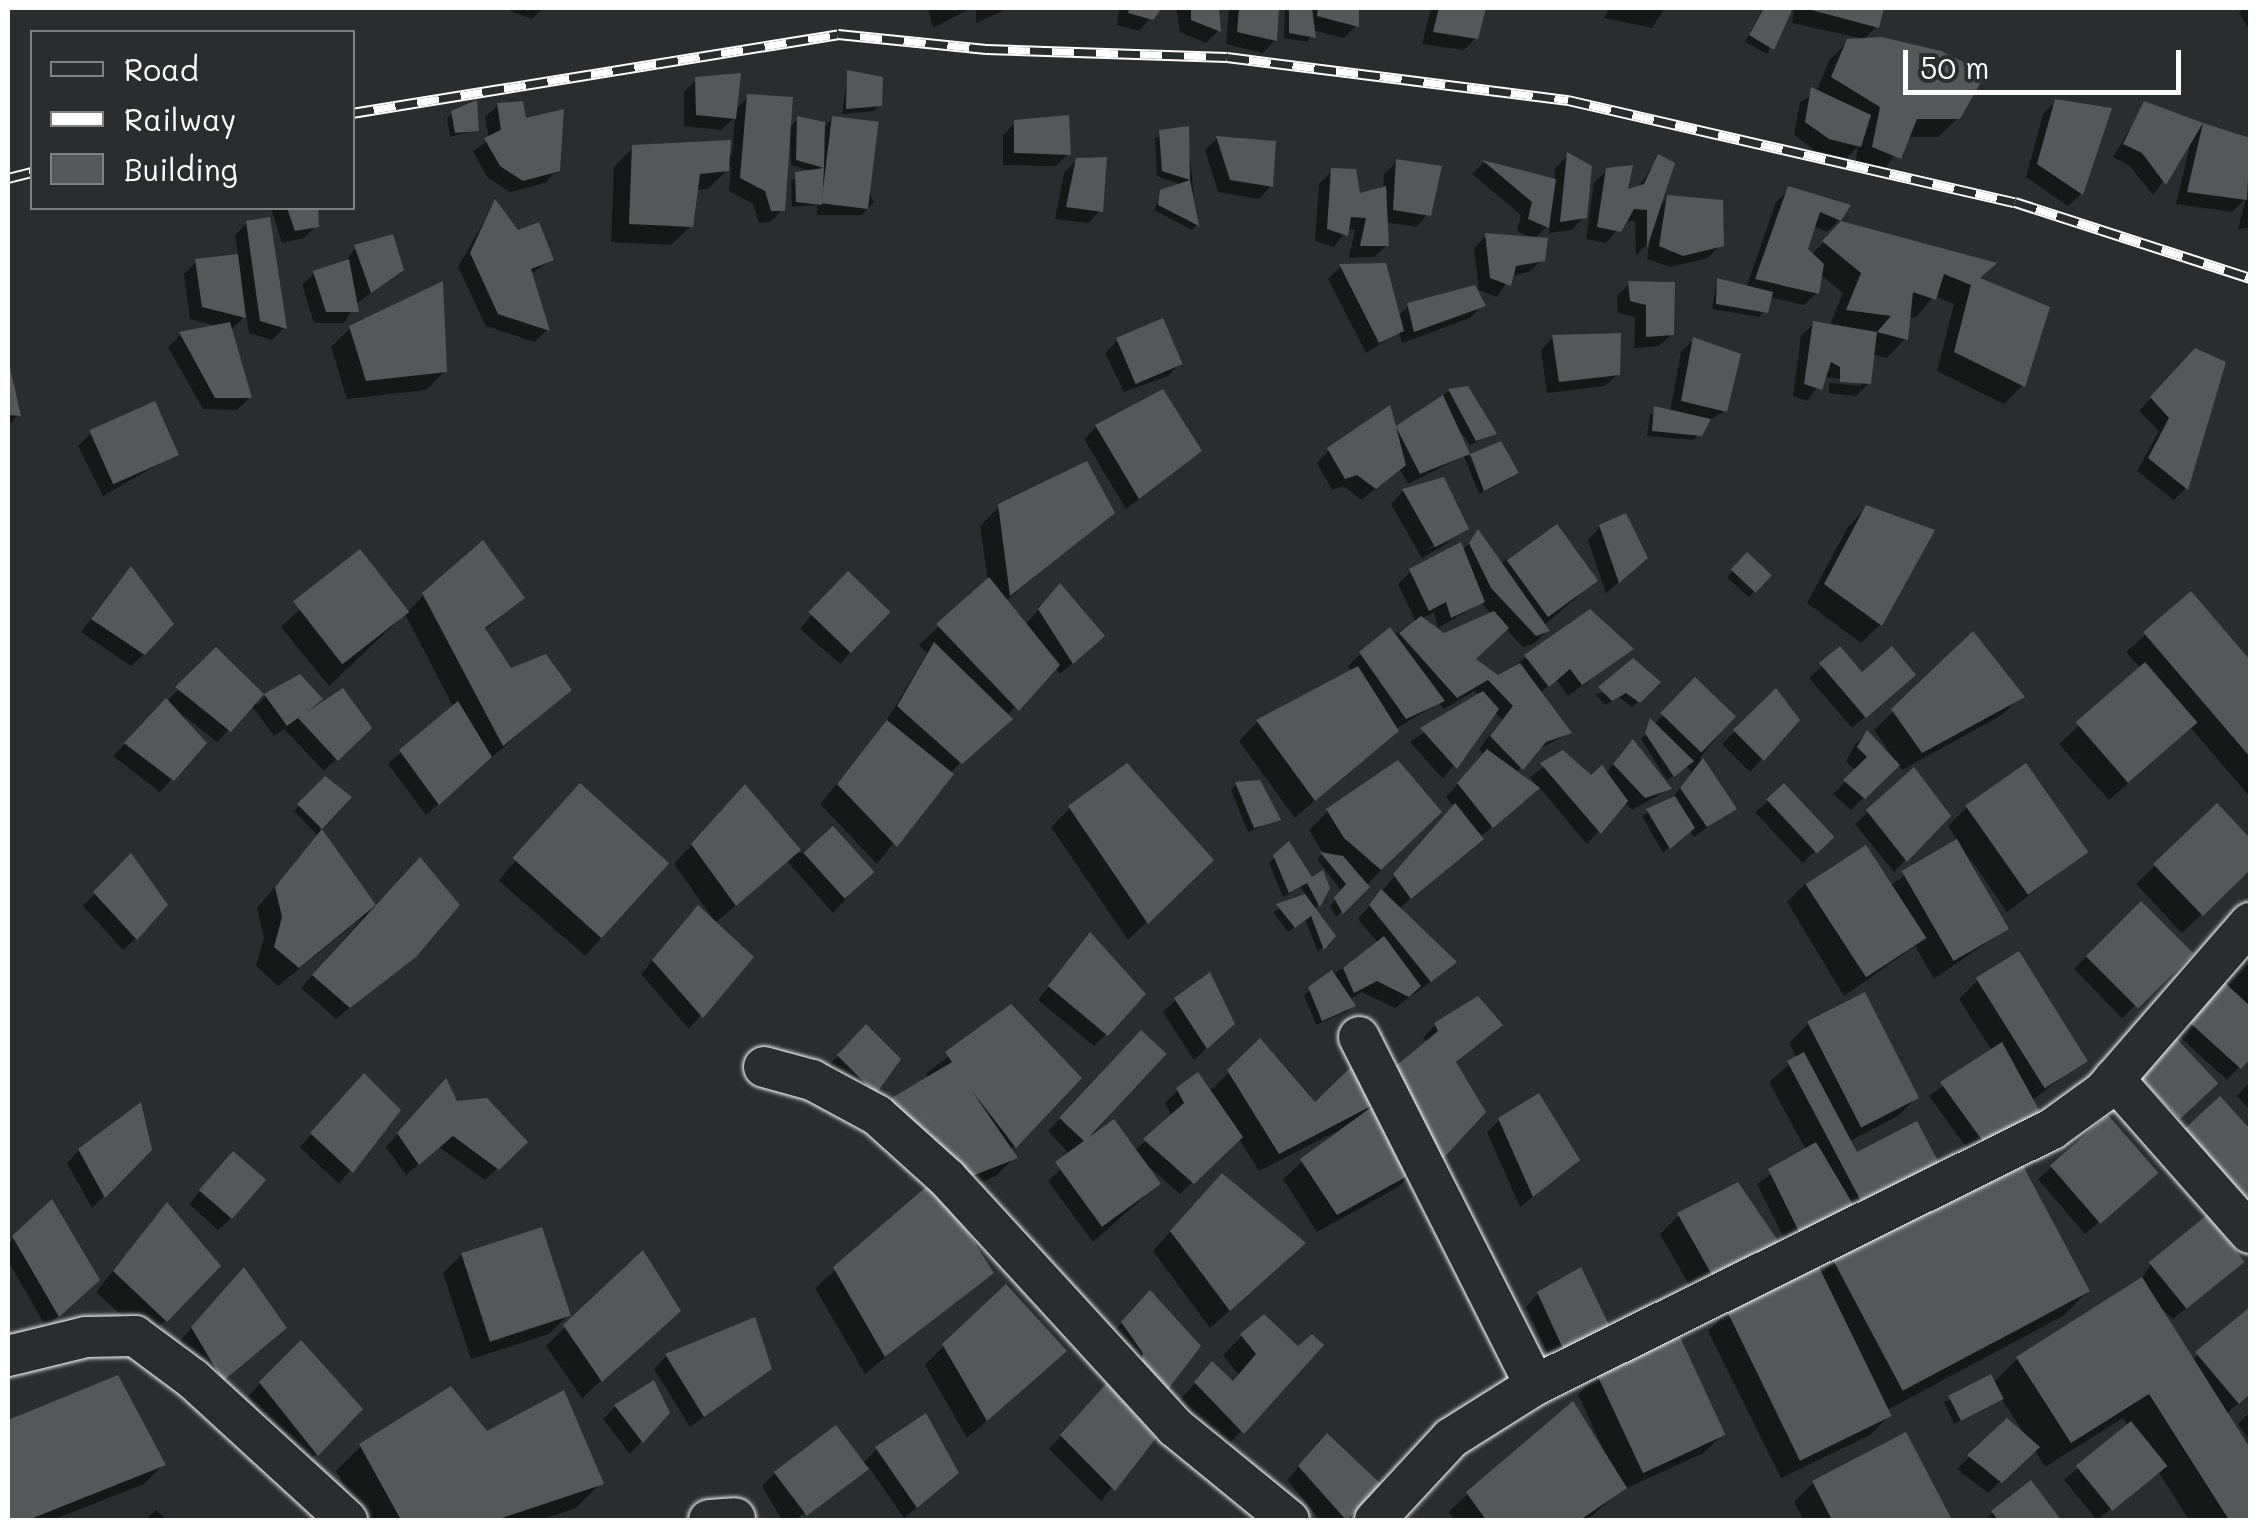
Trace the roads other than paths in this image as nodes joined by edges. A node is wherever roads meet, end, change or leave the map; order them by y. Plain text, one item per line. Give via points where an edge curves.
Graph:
1 (2250, 922) edge
2 (1359, 1038) dead end
3 (764, 1067) dead end
4 (2114, 1079) junction
5 (2250, 1233) edge
6 (8, 1356) edge
7 (1536, 1385) junction
8 (347, 1520) edge
9 (1289, 1520) edge
10 (1375, 1520) edge

1 - 4 street
2 - 7 street
3 - 9 street via 812,1080 878,1114 947,1178 1175,1427
4 - 5 street
4 - 7 street via 2052,1129
6 - 8 street via 86,1337 135,1336 193,1378
7 - 10 street via 1452,1438

